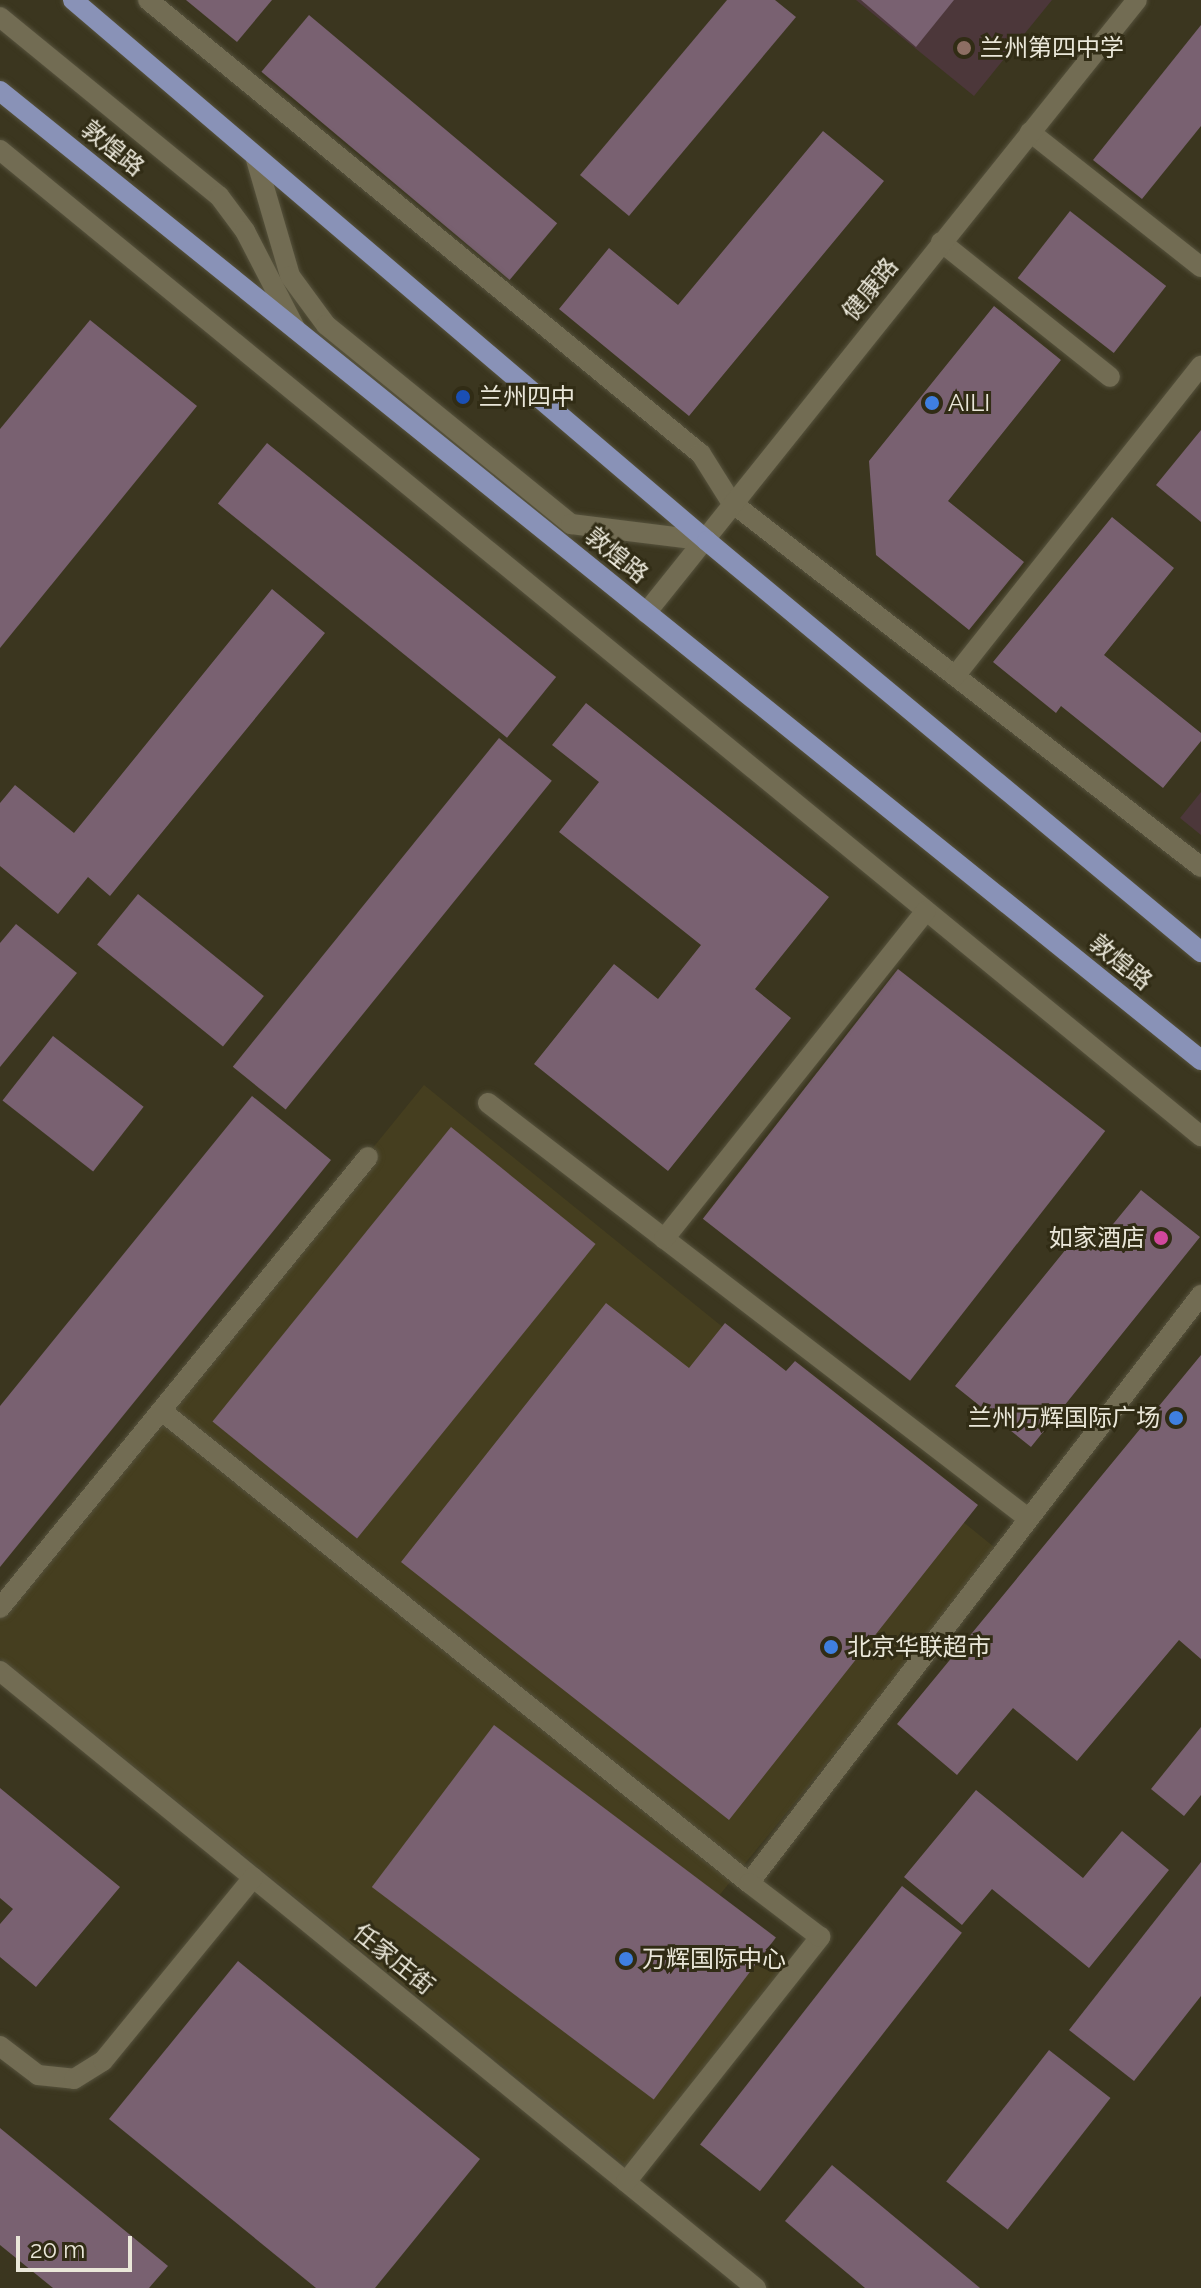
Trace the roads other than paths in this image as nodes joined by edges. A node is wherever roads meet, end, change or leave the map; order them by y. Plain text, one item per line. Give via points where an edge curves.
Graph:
1 (73, 0) edge
2 (148, 0) edge
3 (1137, 0) edge
4 (0, 17) edge
5 (0, 91) edge
6 (1030, 132) junction
7 (0, 150) edge
8 (255, 156) junction
9 (941, 242) junction
10 (1201, 267) edge
11 (296, 330) junction
12 (1201, 366) edge
13 (1110, 377) dead end
14 (731, 502) junction
15 (707, 541) junction
16 (646, 613) junction
17 (955, 676) junction
18 (1201, 867) edge
19 (926, 911) junction
20 (1201, 952) edge
21 (1201, 1060) edge
22 (488, 1103) dead end
23 (1201, 1136) edge
24 (368, 1157) dead end
25 (664, 1239) junction
26 (1201, 1295) edge
27 (163, 1412) junction
28 (1029, 1519) junction
29 (0, 1608) edge
30 (0, 1671) edge
31 (253, 1878) junction
32 (749, 1883) junction
33 (0, 2046) edge
34 (626, 2182) junction
35 (756, 2288) edge

1 - 8 main road
2 - 14 street via 701,454
3 - 6 street, 健康路
4 - 11 street via 219,196 245,231
5 - 11 main road, 敦煌路
6 - 9 street, 健康路
6 - 10 street
7 - 19 street
8 - 15 main road
8 - 15 street via 290,276 326,325 571,524
9 - 13 street
9 - 14 street, 健康路
11 - 16 main road, 敦煌路
12 - 17 street
14 - 15 street, 健康路
14 - 17 street
15 - 16 street, 健康路
15 - 20 main road
16 - 21 main road, 敦煌路
17 - 18 street
19 - 23 street
19 - 25 street
22 - 25 street
24 - 27 street
25 - 28 street
26 - 28 street
27 - 29 street
27 - 32 street
28 - 32 street
30 - 31 street, 任家庄街
31 - 33 street via 103,2061 74,2079 38,2075
31 - 34 street, 任家庄街
32 - 34 street via 820,1937
34 - 35 street, 任家庄街

